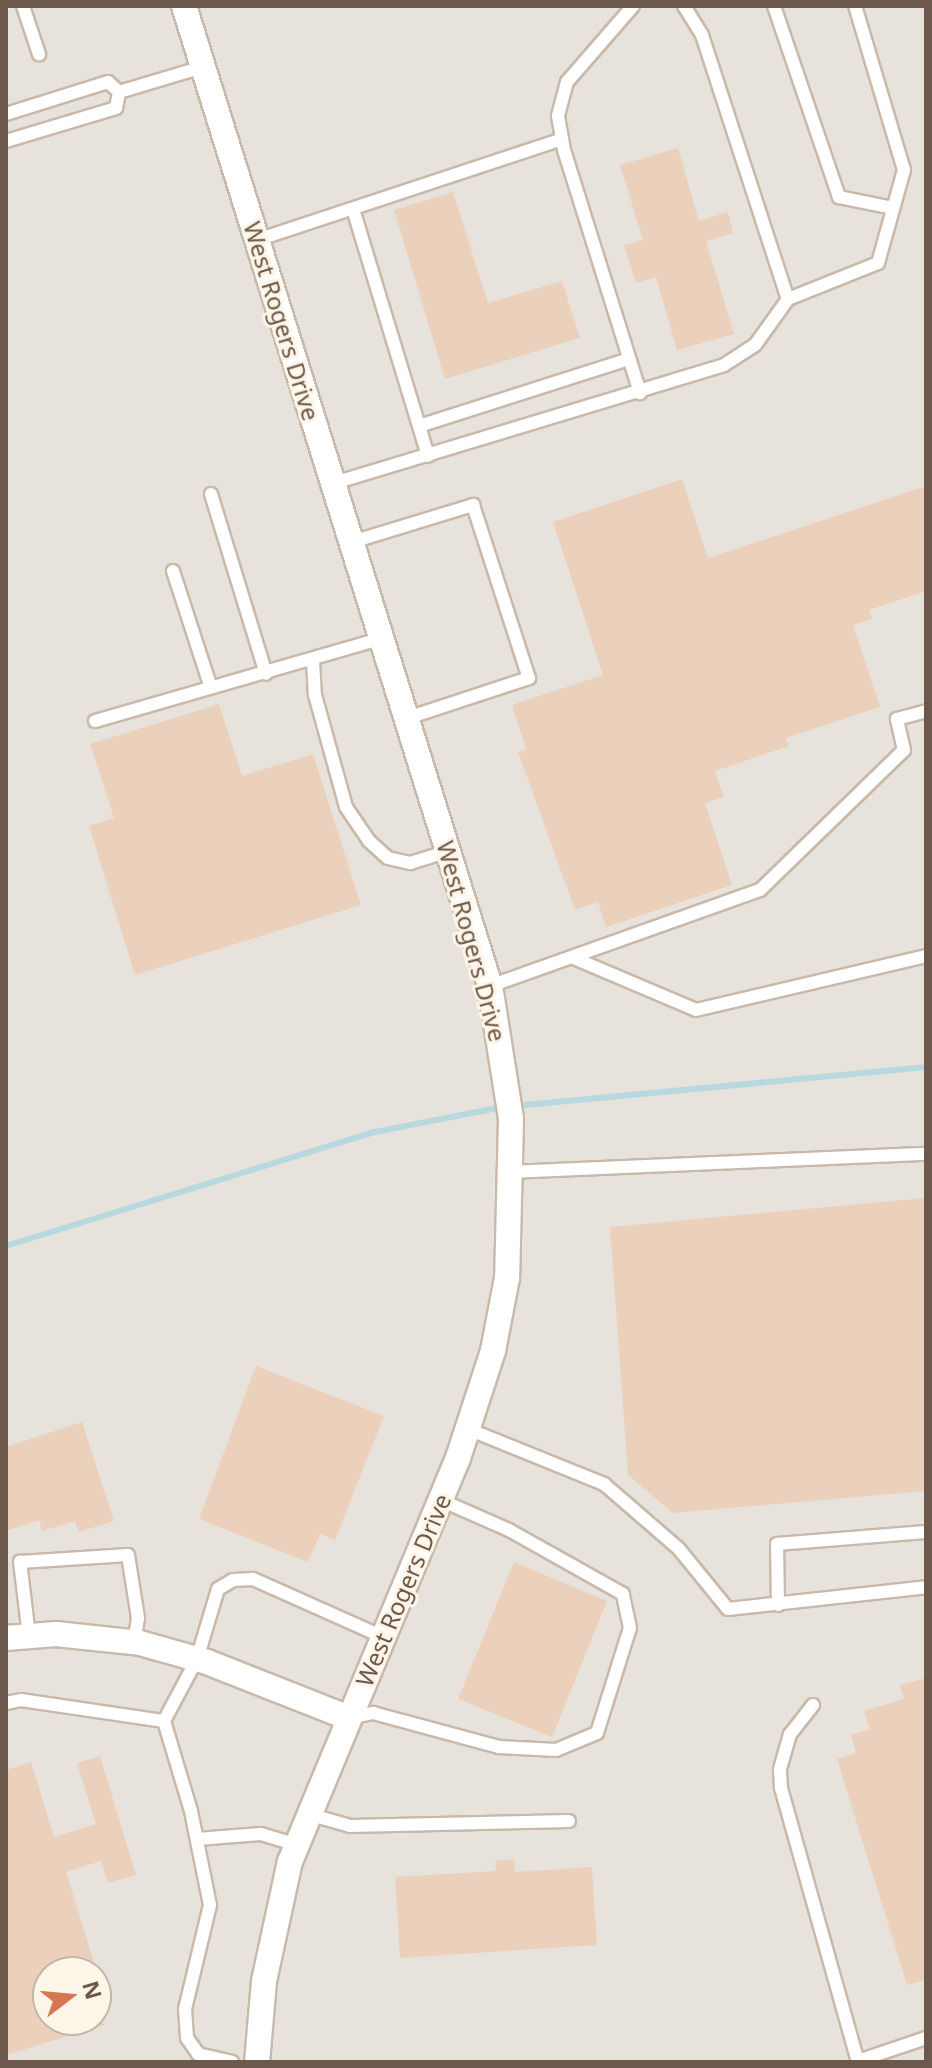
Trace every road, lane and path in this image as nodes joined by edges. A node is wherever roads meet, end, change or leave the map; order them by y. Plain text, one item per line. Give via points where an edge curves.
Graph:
1 (23, 6) edge
2 (184, 6) edge
3 (633, 6) edge
4 (684, 6) edge
5 (774, 6) edge
6 (855, 6) edge
7 (39, 54) dead end
8 (203, 67) junction
9 (119, 92) junction
10 (6, 114) edge
11 (562, 139) junction
12 (6, 141) edge
13 (893, 208) junction
14 (353, 209) junction
15 (257, 240) junction
16 (788, 299) junction
17 (629, 359) junction
18 (640, 393) junction
19 (419, 426) junction
20 (428, 456) junction
21 (334, 483) junction
22 (211, 494) dead end
23 (352, 542) junction
24 (173, 571) dead end
25 (383, 638) junction
26 (313, 660) junction
27 (266, 674) junction
28 (210, 685) junction
29 (926, 711) edge
30 (407, 718) junction
31 (95, 721) dead end
32 (449, 851) junction
33 (926, 956) edge
34 (576, 959) junction
35 (490, 986) junction
36 (926, 1154) edge
37 (510, 1172) junction
38 (468, 1429) junction
39 (441, 1500) junction
40 (926, 1532) edge
41 (926, 1587) edge
42 (778, 1605) junction
43 (18, 1637) edge
44 (383, 1637) junction
45 (134, 1642) junction
46 (197, 1659) junction
47 (6, 1703) edge
48 (813, 1705) dead end
49 (349, 1718) junction
50 (164, 1721) junction
51 (308, 1814) junction
52 (569, 1821) dead end
53 (197, 1839) junction
54 (296, 1845) junction
55 (926, 2038) edge
56 (232, 2062) edge
57 (257, 2062) edge
58 (858, 2062) edge

1 - 7 lane
2 - 8 street, West Rogers Drive
3 - 11 lane via 567,82 558,116
4 - 16 lane via 702,35
5 - 13 lane via 839,197
6 - 13 lane via 904,170
8 - 9 lane
8 - 15 street, West Rogers Drive
9 - 10 lane via 108,82
9 - 12 lane via 116,108
11 - 14 lane
11 - 17 lane
13 - 16 lane via 878,263
14 - 15 lane
14 - 19 lane
15 - 21 street, West Rogers Drive
16 - 18 lane via 755,345 724,365
17 - 18 lane
17 - 19 lane
18 - 20 lane
19 - 20 lane
20 - 21 lane
21 - 23 street, West Rogers Drive
22 - 27 lane
23 - 25 street, West Rogers Drive
23 - 30 lane via 473,505 529,678
24 - 28 lane
25 - 26 lane
25 - 30 street, West Rogers Drive
26 - 27 lane
26 - 32 lane via 315,695 346,807 369,841 388,858 410,863
27 - 28 lane
28 - 31 lane
29 - 34 lane via 897,719 904,750 760,890
30 - 32 street, West Rogers Drive
32 - 35 street, West Rogers Drive
33 - 34 lane via 696,1010
34 - 35 lane
35 - 37 street, West Rogers Drive via 511,1107
36 - 37 lane
37 - 38 street, West Rogers Drive via 501,1316
38 - 39 street, West Rogers Drive
38 - 42 lane via 604,1484 679,1549 728,1609
39 - 44 street, West Rogers Drive
39 - 49 lane via 509,1530 623,1594 630,1628 597,1733 556,1750 499,1747 373,1713
40 - 42 lane via 777,1544
41 - 42 lane
43 - 45 street
43 - 45 lane via 20,1562 128,1555 138,1618
44 - 46 lane via 253,1579 233,1580 218,1589
44 - 49 street, West Rogers Drive
45 - 46 street
46 - 49 street
46 - 50 lane
47 - 50 lane via 21,1700
48 - 58 lane via 790,1734 781,1788
49 - 51 street, West Rogers Drive
50 - 53 lane
51 - 52 lane via 350,1826
51 - 54 street, West Rogers Drive
53 - 54 lane via 261,1834
53 - 56 lane via 210,1905 185,2009 187,2038 198,2054
54 - 57 street, West Rogers Drive via 276,1914
55 - 58 lane

